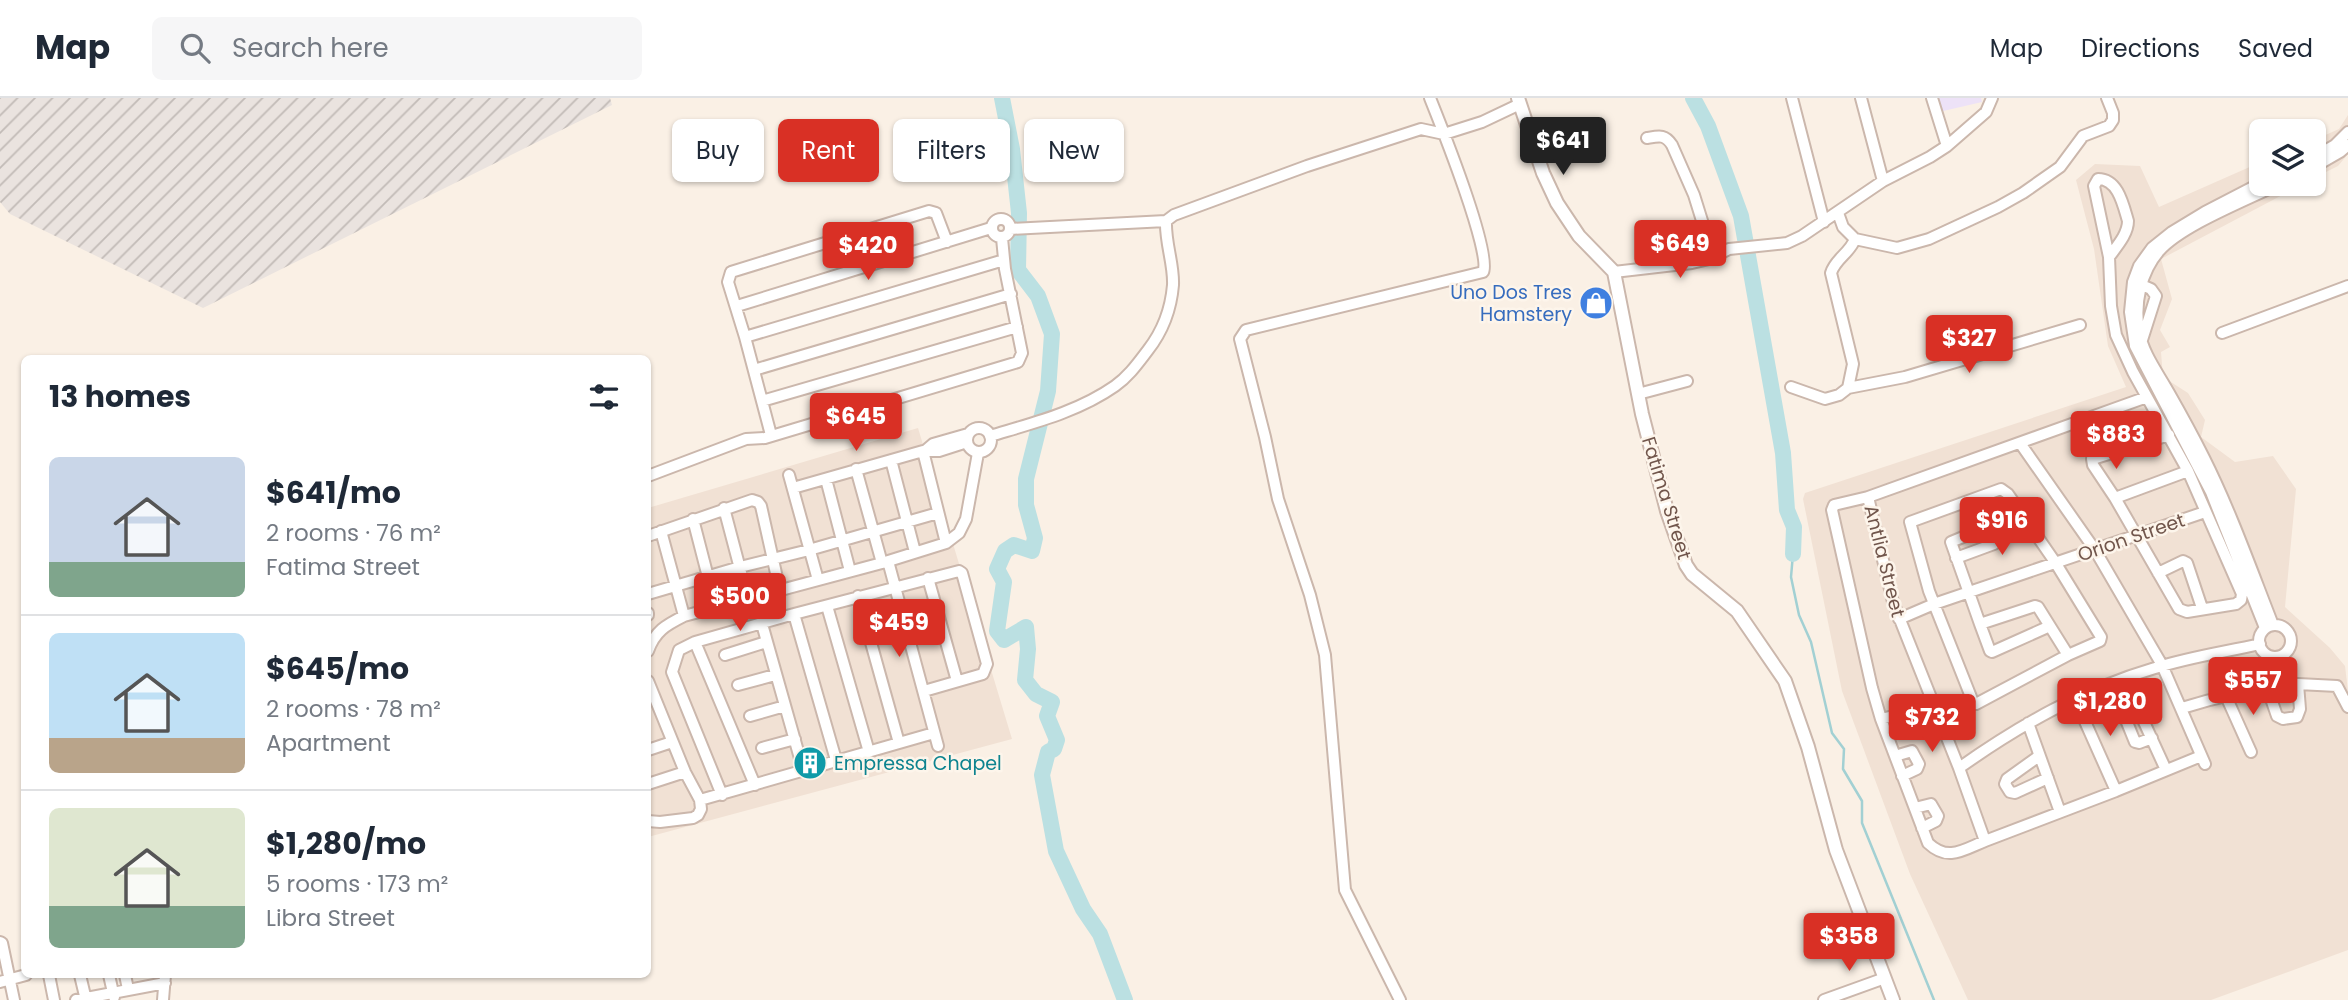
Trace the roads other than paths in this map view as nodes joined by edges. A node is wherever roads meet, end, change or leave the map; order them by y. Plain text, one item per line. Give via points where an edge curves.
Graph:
1 (1430, 98) edge
2 (1792, 98) edge
3 (1861, 98) edge
4 (1932, 98) edge
5 (1992, 98) edge
6 (2106, 98) edge
7 (1519, 101) edge
8 (1444, 134) junction
9 (1647, 138) dead end
10 (2347, 139) edge
11 (1947, 146) junction
12 (2326, 150) edge
13 (2326, 160) edge
14 (1883, 181) junction
15 (2249, 189) edge
16 (2255, 196) edge
17 (1838, 213) junction
18 (1167, 221) junction
19 (1824, 222) junction
20 (991, 228) junction
21 (1012, 228) junction
22 (2174, 235) junction
23 (1002, 238) junction
24 (1855, 239) junction
25 (947, 242) junction
26 (1713, 256) junction
27 (2109, 257) junction
28 (1004, 260) junction
29 (1614, 272) junction
30 (2137, 284) junction
31 (2348, 286) edge
32 (1010, 294) junction
33 (737, 306) junction
34 (2080, 326) dead end
35 (1017, 327) junction
36 (2222, 332) dead end
37 (746, 337) junction
38 (2138, 344) junction
39 (754, 370) junction
40 (1687, 382) dead end
41 (1791, 387) dead end
42 (1849, 388) junction
43 (1638, 394) junction
44 (2147, 397) junction
45 (762, 401) junction
46 (771, 435) junction
47 (2169, 435) junction
48 (990, 436) junction
49 (967, 438) junction
50 (2020, 443) junction
51 (925, 450) junction
52 (978, 453) junction
53 (891, 460) junction
54 (856, 470) junction
55 (2188, 471) junction
56 (651, 475) edge
57 (789, 475) dead end
58 (826, 478) junction
59 (793, 488) junction
60 (1868, 497) junction
61 (2115, 498) junction
62 (1972, 500) junction
63 (724, 508) junction
64 (2205, 512) junction
65 (938, 513) junction
66 (693, 519) junction
67 (907, 521) junction
68 (1987, 527) junction
69 (874, 530) junction
70 (661, 531) junction
71 (651, 535) edge
72 (2135, 535) junction
73 (841, 541) junction
74 (946, 544) junction
75 (809, 550) junction
76 (2095, 550) junction
77 (915, 552) junction
78 (773, 558) junction
79 (1956, 558) junction
80 (885, 562) junction
81 (2055, 562) junction
82 (740, 567) junction
83 (850, 571) junction
84 (2158, 573) junction
85 (708, 577) junction
86 (928, 578) junction
87 (818, 580) junction
88 (676, 586) junction
89 (896, 587) junction
90 (780, 591) junction
91 (651, 593) edge
92 (1967, 593) junction
93 (859, 596) junction
94 (748, 599) junction
95 (1934, 604) junction
96 (827, 606) junction
97 (716, 608) junction
98 (2202, 608) junction
99 (794, 614) junction
100 (684, 616) junction
101 (1899, 619) junction
102 (762, 624) junction
103 (1980, 624) junction
104 (2050, 626) junction
105 (2269, 626) junction
106 (695, 642) junction
107 (766, 642) junction
108 (651, 643) edge
109 (2260, 644) junction
110 (724, 655) dead end
111 (2068, 655) junction
112 (2162, 665) junction
113 (775, 675) junction
114 (957, 681) junction
115 (2298, 684) junction
116 (738, 685) dead end
117 (2108, 685) junction
118 (2267, 687) junction
119 (651, 689) edge
120 (924, 691) junction
121 (2225, 694) junction
122 (2075, 699) junction
123 (785, 706) junction
124 (1934, 706) junction
125 (2348, 707) edge
126 (2182, 708) junction
127 (659, 712) junction
128 (651, 714) edge
129 (2124, 715) junction
130 (750, 716) dead end
131 (1881, 719) junction
132 (2028, 723) junction
133 (934, 733) junction
134 (2152, 738) junction
135 (795, 739) junction
136 (672, 742) junction
137 (899, 743) junction
138 (938, 746) dead end
139 (762, 748) dead end
140 (651, 749) edge
141 (869, 752) junction
142 (2251, 752) dead end
143 (1895, 756) junction
144 (2039, 756) junction
145 (836, 760) junction
146 (1959, 768) junction
147 (803, 769) junction
148 (2166, 771) junction
149 (685, 772) junction
150 (1902, 776) junction
151 (2048, 778) junction
152 (651, 780) edge
153 (755, 785) junction
154 (2116, 791) junction
155 (722, 795) junction
156 (700, 800) junction
157 (1915, 808) junction
158 (2060, 812) junction
159 (651, 821) edge
160 (1922, 828) junction
161 (1985, 841) junction
162 (0, 942) edge
163 (50, 978) edge
164 (80, 978) edge
165 (110, 978) edge
166 (126, 978) edge
167 (1885, 978) junction
168 (165, 979) edge
169 (5, 981) edge
170 (128, 989) junction
171 (114, 996) edge
172 (82, 999) edge
173 (14, 1000) edge
174 (54, 1000) edge
175 (163, 1000) edge
176 (1400, 1000) edge
177 (1824, 1000) edge
178 (1893, 1000) edge

1 - 8 street
2 - 19 street
3 - 14 street
4 - 11 street
5 - 11 street via 1986,112
6 - 24 street via 2113,113 2109,126 2083,136 2060,167 2023,193 1912,245 1897,248
7 - 8 street via 1482,122
7 - 29 street via 1557,203 1579,236
8 - 18 street via 1421,129 1283,175
8 - 176 street via 1486,260 1483,272 1246,330 1240,339 1278,499 1325,655 1345,890
9 - 26 street via 1662,136 1672,145 1694,194
10 - 12 street
10 - 13 street via 2340,152
11 - 14 street
14 - 17 street
15 - 22 street
16 - 22 street
17 - 19 street
17 - 24 street
18 - 21 street
18 - 48 street via 1173,284 1163,326 1131,372 1114,386 1052,418
19 - 26 street via 1787,243 1739,247
20 - 21 street via 1002,219
20 - 23 street
20 - 25 street
21 - 23 street
22 - 30 street
23 - 28 street
24 - 42 street via 1831,273 1853,364
25 - 33 street
25 - 33 street via 939,218 929,211 735,270 728,282
26 - 29 street via 1692,263
27 - 27 street via 2094,186 2098,179 2115,186 2129,220
27 - 44 street via 2116,335
28 - 32 street
28 - 37 street
29 - 43 street, Fatima Street
30 - 38 street
30 - 38 street via 2154,290 2157,296
31 - 36 street
32 - 35 street
32 - 39 street
33 - 37 street
34 - 42 street via 1905,377
35 - 45 street
35 - 46 street via 1022,353 1013,364
37 - 39 street
38 - 105 street via 2200,451
39 - 45 street
40 - 43 street
41 - 42 street via 1825,399
43 - 167 street, Fatima Street via 1686,565 1737,611 1785,681 1836,850
44 - 47 street
44 - 50 street, Antlia Street
45 - 46 street
46 - 56 street via 746,439
47 - 55 street
47 - 61 street via 2092,459
48 - 49 street via 981,428 973,429
48 - 52 street via 989,448
49 - 51 street via 933,444
49 - 52 street via 970,450
50 - 60 street, Antlia Street
50 - 76 street
51 - 53 street
51 - 65 street
52 - 74 street via 966,519
53 - 54 street
53 - 67 street
54 - 58 street
54 - 69 street
55 - 61 street
55 - 64 street
57 - 59 street
58 - 59 street
58 - 73 street
59 - 75 street
60 - 101 street, Antlia Street
60 - 131 street via 1832,507
61 - 72 street
62 - 68 street
62 - 81 street via 2004,489
62 - 95 street via 1910,522
63 - 66 street
63 - 78 street via 758,502
63 - 82 street
64 - 72 street, Orion Street
64 - 98 street via 2242,594 2236,604
65 - 67 street
65 - 74 street
66 - 70 street
66 - 85 street
67 - 69 street
67 - 77 street
68 - 79 street via 1952,540
68 - 79 street via 1994,544
69 - 73 street
69 - 80 street
70 - 71 street
70 - 88 street
72 - 76 street, Orion Street
72 - 84 street
73 - 75 street
73 - 83 street
74 - 77 street
75 - 78 street
75 - 87 street
76 - 81 street, Orion Street
76 - 112 street
77 - 80 street
78 - 82 street
78 - 90 street
79 - 92 street
80 - 83 street
80 - 89 street
81 - 92 street, Orion Street
81 - 111 street via 2101,637
82 - 85 street
82 - 94 street
83 - 87 street
84 - 98 street via 2179,609
84 - 98 street via 2186,563
85 - 88 street
85 - 97 street
86 - 89 street
86 - 114 street
86 - 114 street via 959,571 970,599 987,664 982,674
87 - 90 street
88 - 91 street
88 - 100 street
89 - 93 street
89 - 120 street
90 - 94 street
92 - 95 street, Orion Street
92 - 103 street
93 - 96 street
93 - 137 street
94 - 97 street
95 - 101 street, Orion Street
95 - 111 street via 1976,704
96 - 99 street
96 - 141 street
97 - 100 street
99 - 102 street
99 - 145 street
100 - 108 street via 661,628
101 - 124 street, Antlia Street
102 - 106 street
102 - 107 street
103 - 104 street via 2035,606
103 - 104 street via 1990,652
104 - 111 street
105 - 109 street via 2261,634
105 - 109 street via 2287,630 2288,650 2270,656
106 - 153 street
106 - 155 street via 679,650 672,672
107 - 110 street
107 - 113 street
109 - 112 street
112 - 117 street
112 - 126 street
113 - 116 street
113 - 123 street
114 - 120 street
115 - 118 street
115 - 118 street via 2299,715 2283,719 2277,716
115 - 125 street via 2337,685
117 - 122 street
117 - 129 street
118 - 121 street
119 - 127 street
120 - 133 street
121 - 126 street
121 - 142 street
122 - 132 street
122 - 154 street
123 - 130 street
123 - 135 street
124 - 131 street
124 - 146 street, Antlia Street
126 - 148 street via 2203,760
127 - 128 street
127 - 136 street
129 - 134 street via 2135,742
129 - 134 street via 2138,709
131 - 143 street
132 - 144 street
132 - 146 street
133 - 137 street
133 - 138 street
134 - 148 street
135 - 139 street
135 - 147 street
136 - 140 street
136 - 149 street
137 - 141 street
141 - 145 street
143 - 150 street
143 - 150 street via 1912,751 1919,764
144 - 151 street
144 - 151 street via 2005,784 2015,793
145 - 147 street
146 - 161 street, Antlia Street
147 - 153 street
148 - 154 street
149 - 152 street
149 - 156 street
150 - 157 street
151 - 158 street
153 - 155 street
154 - 158 street
155 - 156 street
156 - 159 street via 701,808 693,818
157 - 160 street
157 - 160 street via 1931,804 1938,817
158 - 161 street
160 - 161 street via 1928,843 1944,854
162 - 169 street
163 - 174 street
164 - 172 street
165 - 171 street
166 - 170 street
167 - 177 street
167 - 178 street, Fatima Street
168 - 170 street
168 - 175 street
169 - 173 street
170 - 171 street
171 - 172 street

